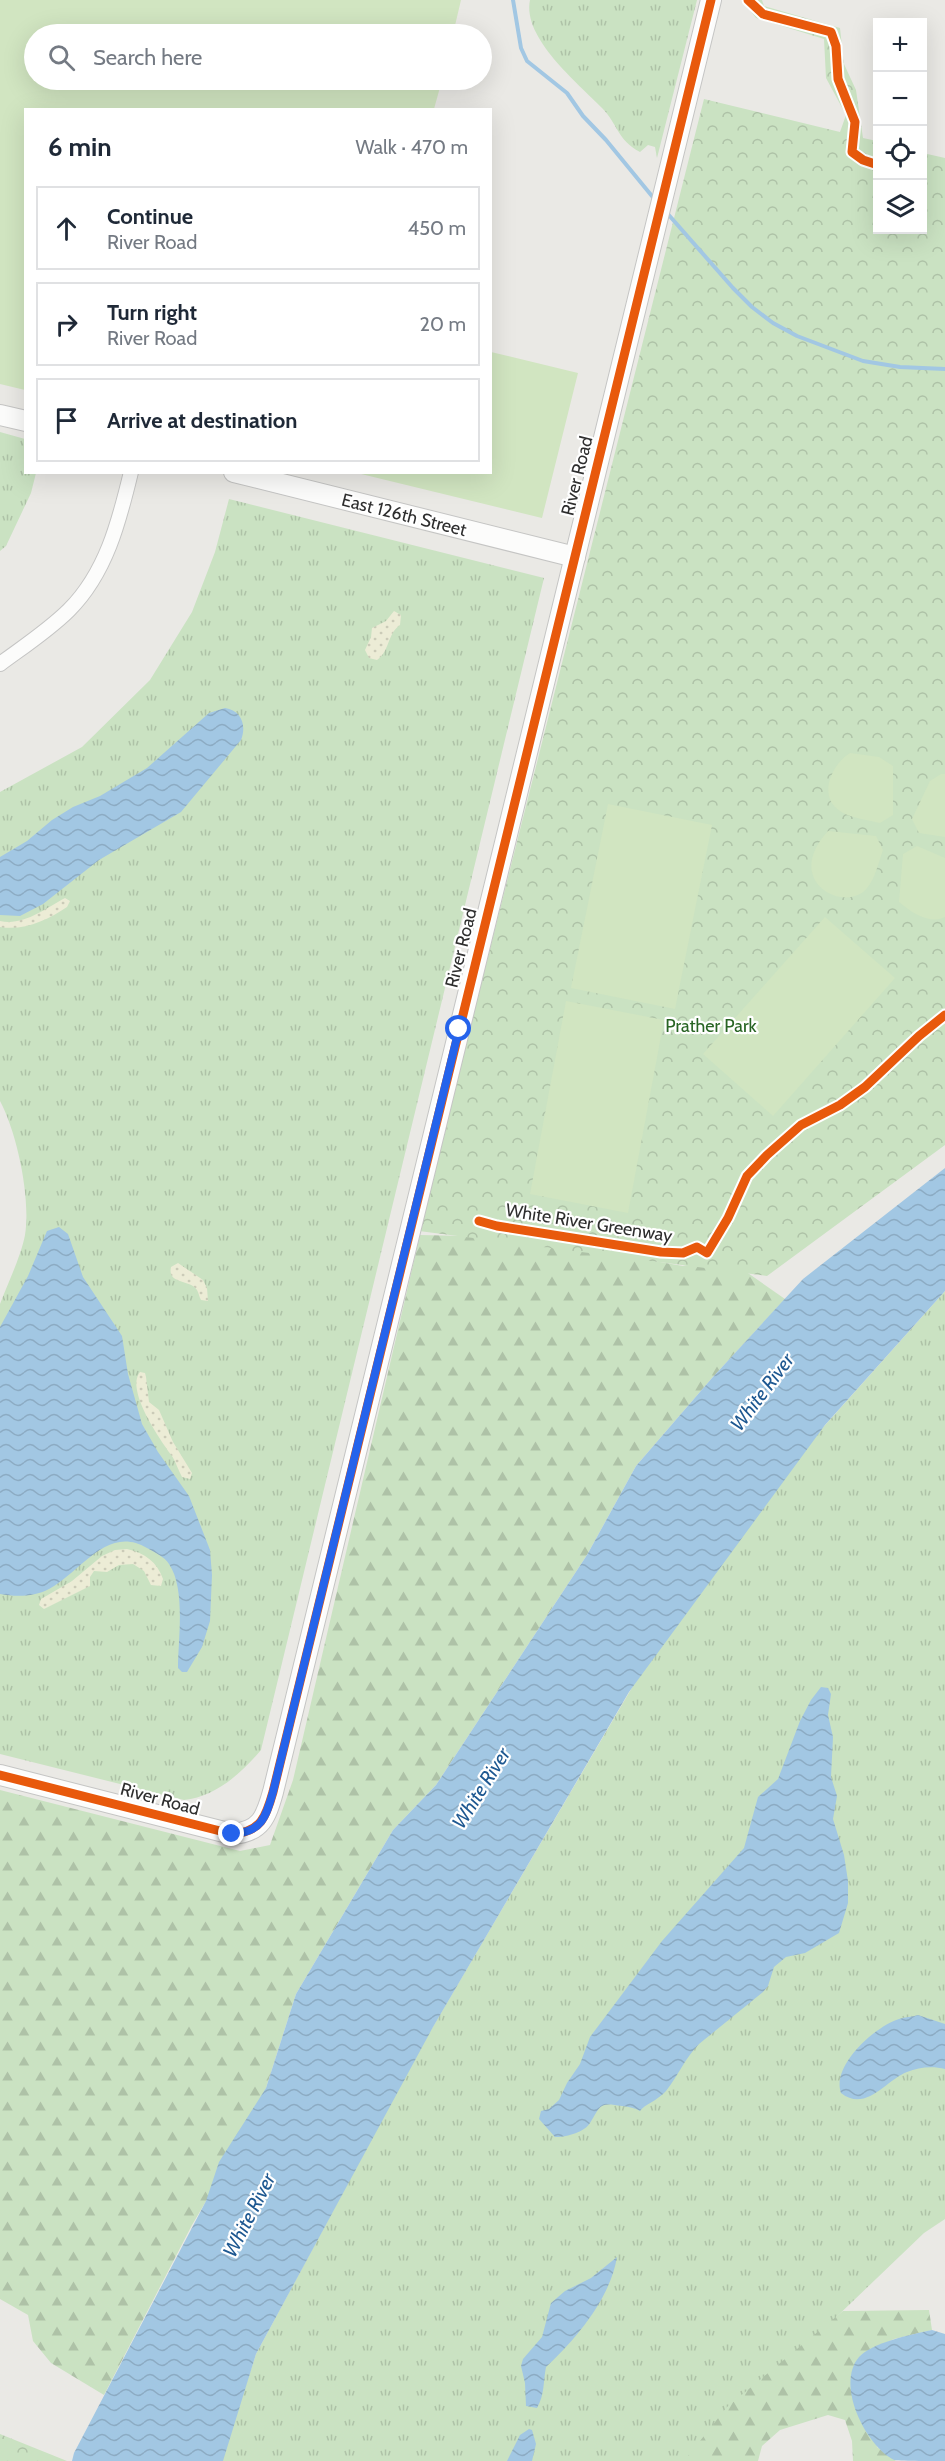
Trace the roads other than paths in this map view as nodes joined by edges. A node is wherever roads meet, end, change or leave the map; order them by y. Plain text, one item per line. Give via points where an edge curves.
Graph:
1 (711, 0) edge
2 (0, 415) edge
3 (24, 421) edge
4 (130, 474) edge
5 (242, 474) edge
6 (575, 556) junction
7 (0, 664) edge
8 (4, 1776) edge

1 - 6 street, River Road
2 - 3 street
4 - 7 street via 114,536 91,582 69,610
5 - 6 street, East 126th Street
6 - 8 street, River Road via 266,1814 250,1831 232,1834

